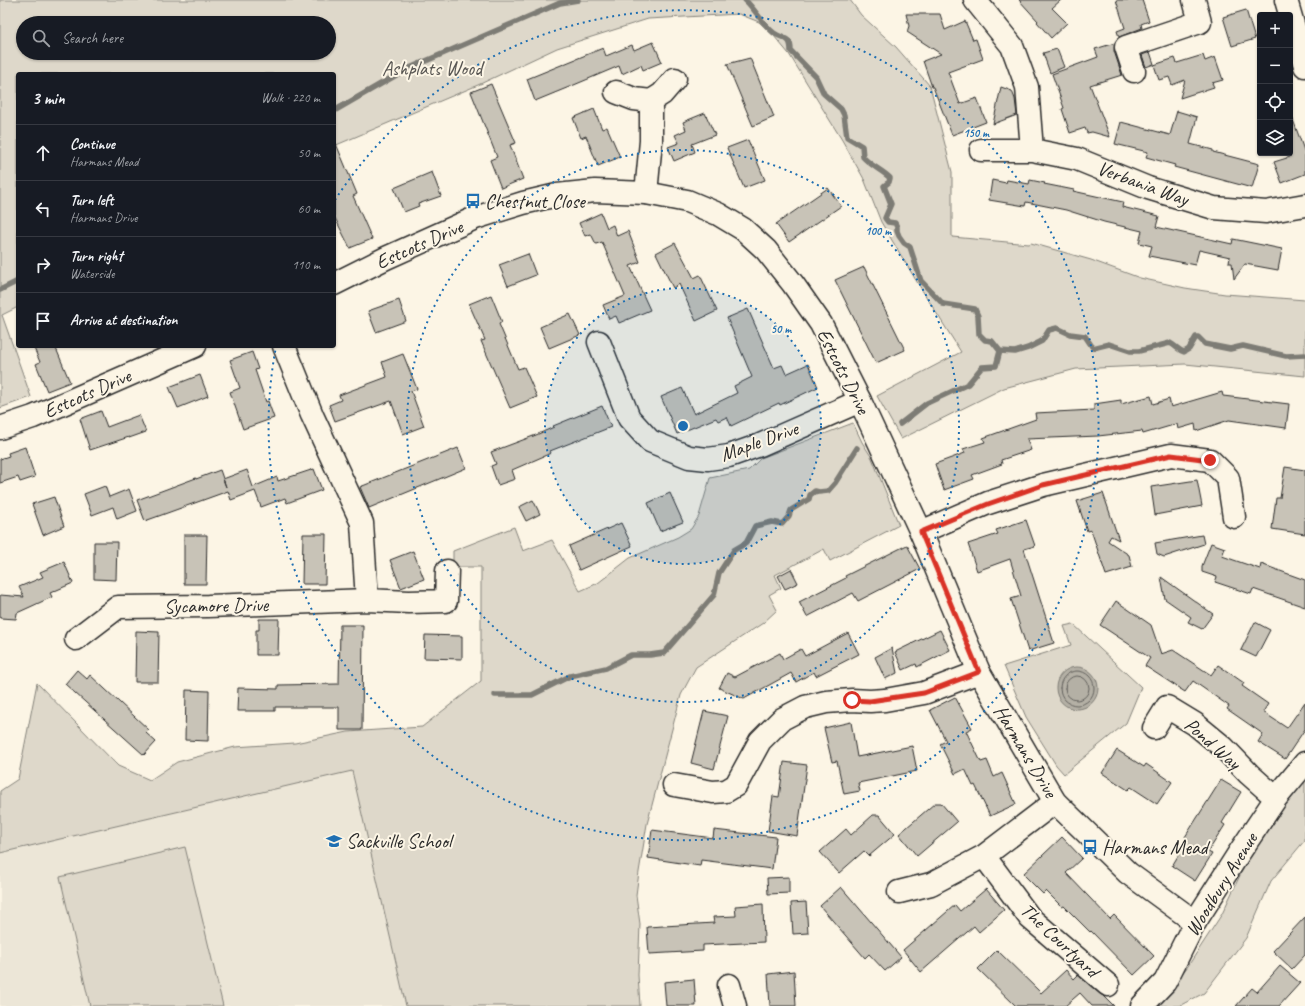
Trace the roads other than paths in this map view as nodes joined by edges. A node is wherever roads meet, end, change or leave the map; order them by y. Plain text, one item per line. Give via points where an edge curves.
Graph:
1 (975, 0) edge
2 (1194, 0) edge
3 (1286, 0) edge
4 (1305, 66) edge
5 (1134, 71) dead end
6 (675, 79) dead end
7 (616, 92) dead end
8 (651, 100) junction
9 (981, 150) dead end
10 (1032, 150) junction
11 (646, 193) junction
12 (1305, 205) edge
13 (336, 283) edge
14 (599, 342) dead end
15 (190, 348) edge
16 (285, 348) edge
17 (860, 401) junction
18 (0, 428) edge
19 (1234, 517) dead end
20 (921, 532) junction
21 (447, 571) dead end
22 (367, 600) junction
23 (76, 639) dead end
24 (979, 672) junction
25 (1154, 728) dead end
26 (1305, 763) edge
27 (674, 785) dead end
28 (1276, 798) junction
29 (1055, 802) junction
30 (984, 856) junction
31 (898, 892) dead end
32 (1195, 922) junction
33 (729, 985) dead end
34 (1108, 985) dead end
35 (735, 1006) edge
36 (1142, 1006) edge

1 - 10 street via 1012,46 1027,87
2 - 5 street via 1200,22 1126,47
3 - 4 street
6 - 8 street via 662,94
7 - 8 street via 634,99
8 - 11 street via 651,141
9 - 10 street, Verbania Way
10 - 12 street, Verbania Way via 1077,159 1148,188 1214,208 1266,212
11 - 13 street, Estcots Drive via 595,191 558,195 523,203 475,218
11 - 17 street, Estcots Drive via 687,201 718,214 744,229 766,250 820,324
14 - 17 street, Maple Drive via 630,418 650,441 689,457 708,459 729,456
15 - 18 street, Estcots Drive via 33,417
16 - 22 street via 312,415 362,524
17 - 20 street, Estcots Drive
19 - 20 street via 1228,478 1210,460 1171,455 1043,485 988,504
20 - 24 street, Harmans Drive
21 - 22 street, Sycamore Drive via 446,601
22 - 23 street, Sycamore Drive via 118,607
24 - 27 street via 924,693 878,700 826,702 805,707 782,719 760,741 736,785 726,791 713,792
24 - 29 street, Harmans Drive
25 - 28 street, Pond Way via 1167,707 1176,712 1223,747
26 - 28 street, Woodbury Avenue
28 - 32 street, Woodbury Avenue
29 - 30 street
29 - 32 street, Harmans Drive via 1128,873
30 - 31 street via 931,884
30 - 34 street, The Courtyard via 1030,918
32 - 36 street, Woodbury Avenue via 1165,982
33 - 35 street

